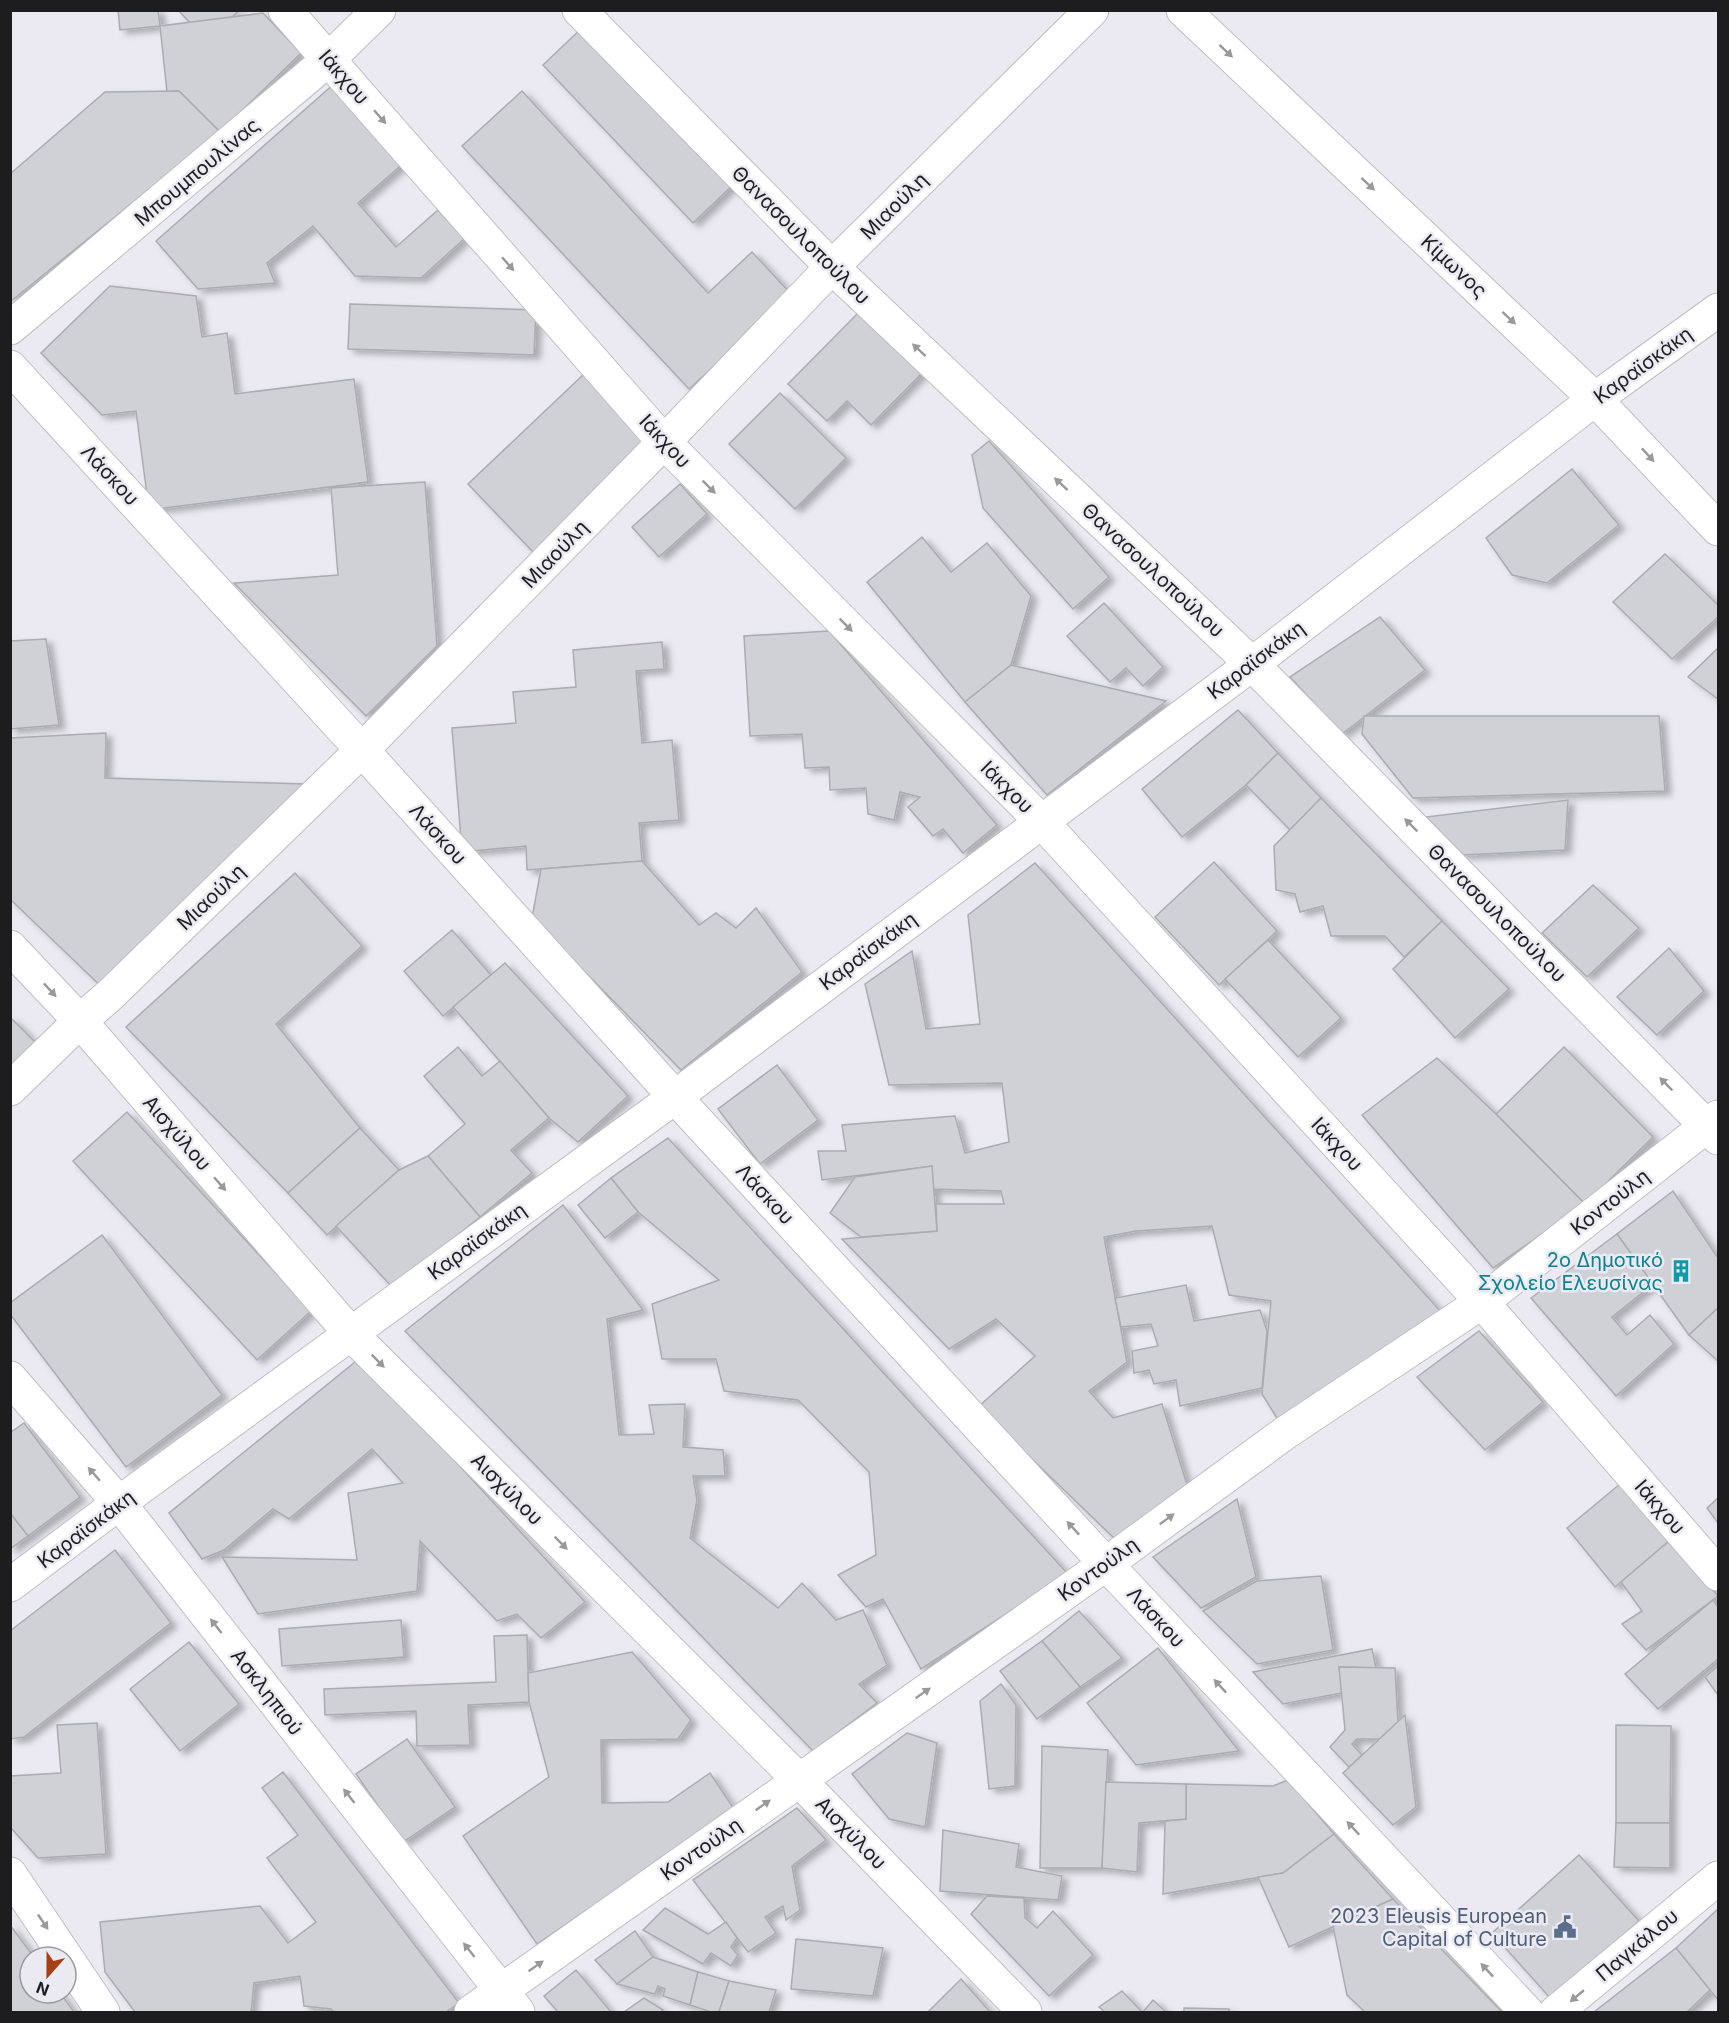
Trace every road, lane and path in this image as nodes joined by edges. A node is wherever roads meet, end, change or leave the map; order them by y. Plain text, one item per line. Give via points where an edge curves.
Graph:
1 (285, 10) edge
2 (379, 10) edge
3 (579, 10) edge
4 (1092, 10) edge
5 (1183, 10) edge
6 (329, 59) junction
7 (832, 267) junction
8 (1719, 310) edge
9 (10, 328) edge
10 (10, 367) edge
11 (1595, 399) junction
12 (664, 442) junction
13 (1719, 529) edge
14 (1252, 664) junction
15 (362, 750) junction
16 (1041, 821) junction
17 (10, 947) edge
18 (80, 1021) junction
19 (10, 1089) edge
20 (675, 1096) junction
21 (1715, 1127) edge
22 (1482, 1302) junction
23 (351, 1334) junction
24 (10, 1378) edge
25 (119, 1503) junction
26 (1106, 1564) junction
27 (1719, 1574) edge
28 (10, 1585) edge
29 (799, 1780) junction
30 (10, 1874) edge
31 (1719, 1878) edge
32 (509, 2002) edge
33 (103, 2013) edge
34 (471, 2013) edge
35 (1025, 2013) edge
36 (1527, 2013) edge
37 (1556, 2013) edge

1 - 6 street, Ιάκχου
2 - 6 street, Μπουμπουλίνας
3 - 7 street, Θανασουλοπούλου
4 - 7 street, Μιαούλη
5 -> 11 street, Κίμωνος
6 - 9 street, Μπουμπουλίνας
6 -> 12 street, Ιάκχου
7 - 12 street, Μιαούλη
14 -> 7 street, Θανασουλοπούλου
8 - 11 street, Καραϊσκάκη
10 - 15 street, Λάσκου
11 -> 13 street, Κίμωνος
11 - 14 street, Καραϊσκάκη
12 - 15 street, Μιαούλη
12 -> 16 street, Ιάκχου
14 - 16 street, Καραϊσκάκη
21 -> 14 street, Θανασουλοπούλου
15 - 18 street, Μιαούλη
15 - 20 street, Λάσκου
16 - 20 street, Καραϊσκάκη
16 - 22 street, Ιάκχου
17 -> 18 street, Αισχύλου
18 - 19 street, Μιαούλη
18 -> 23 street, Αισχύλου
20 - 23 street, Καραϊσκάκη
26 -> 20 street, Λάσκου
21 - 22 street, Κοντούλη
26 -> 22 street, Κοντούλη via 1285,1433
22 - 27 street, Ιάκχου
23 - 25 street, Καραϊσκάκη
23 -> 29 street, Αισχύλου
25 -> 24 street, Ασκληπιού
25 - 28 street, Καραϊσκάκη
32 -> 25 street, Ασκληπιού
29 -> 26 street, Κοντούλη
36 -> 26 street, Λάσκου
32 -> 29 street, Κοντούλη
29 - 35 street, Αισχύλου
30 -> 33 street
31 -> 37 street, Παγκάλου
32 - 34 street, Κοντούλη

